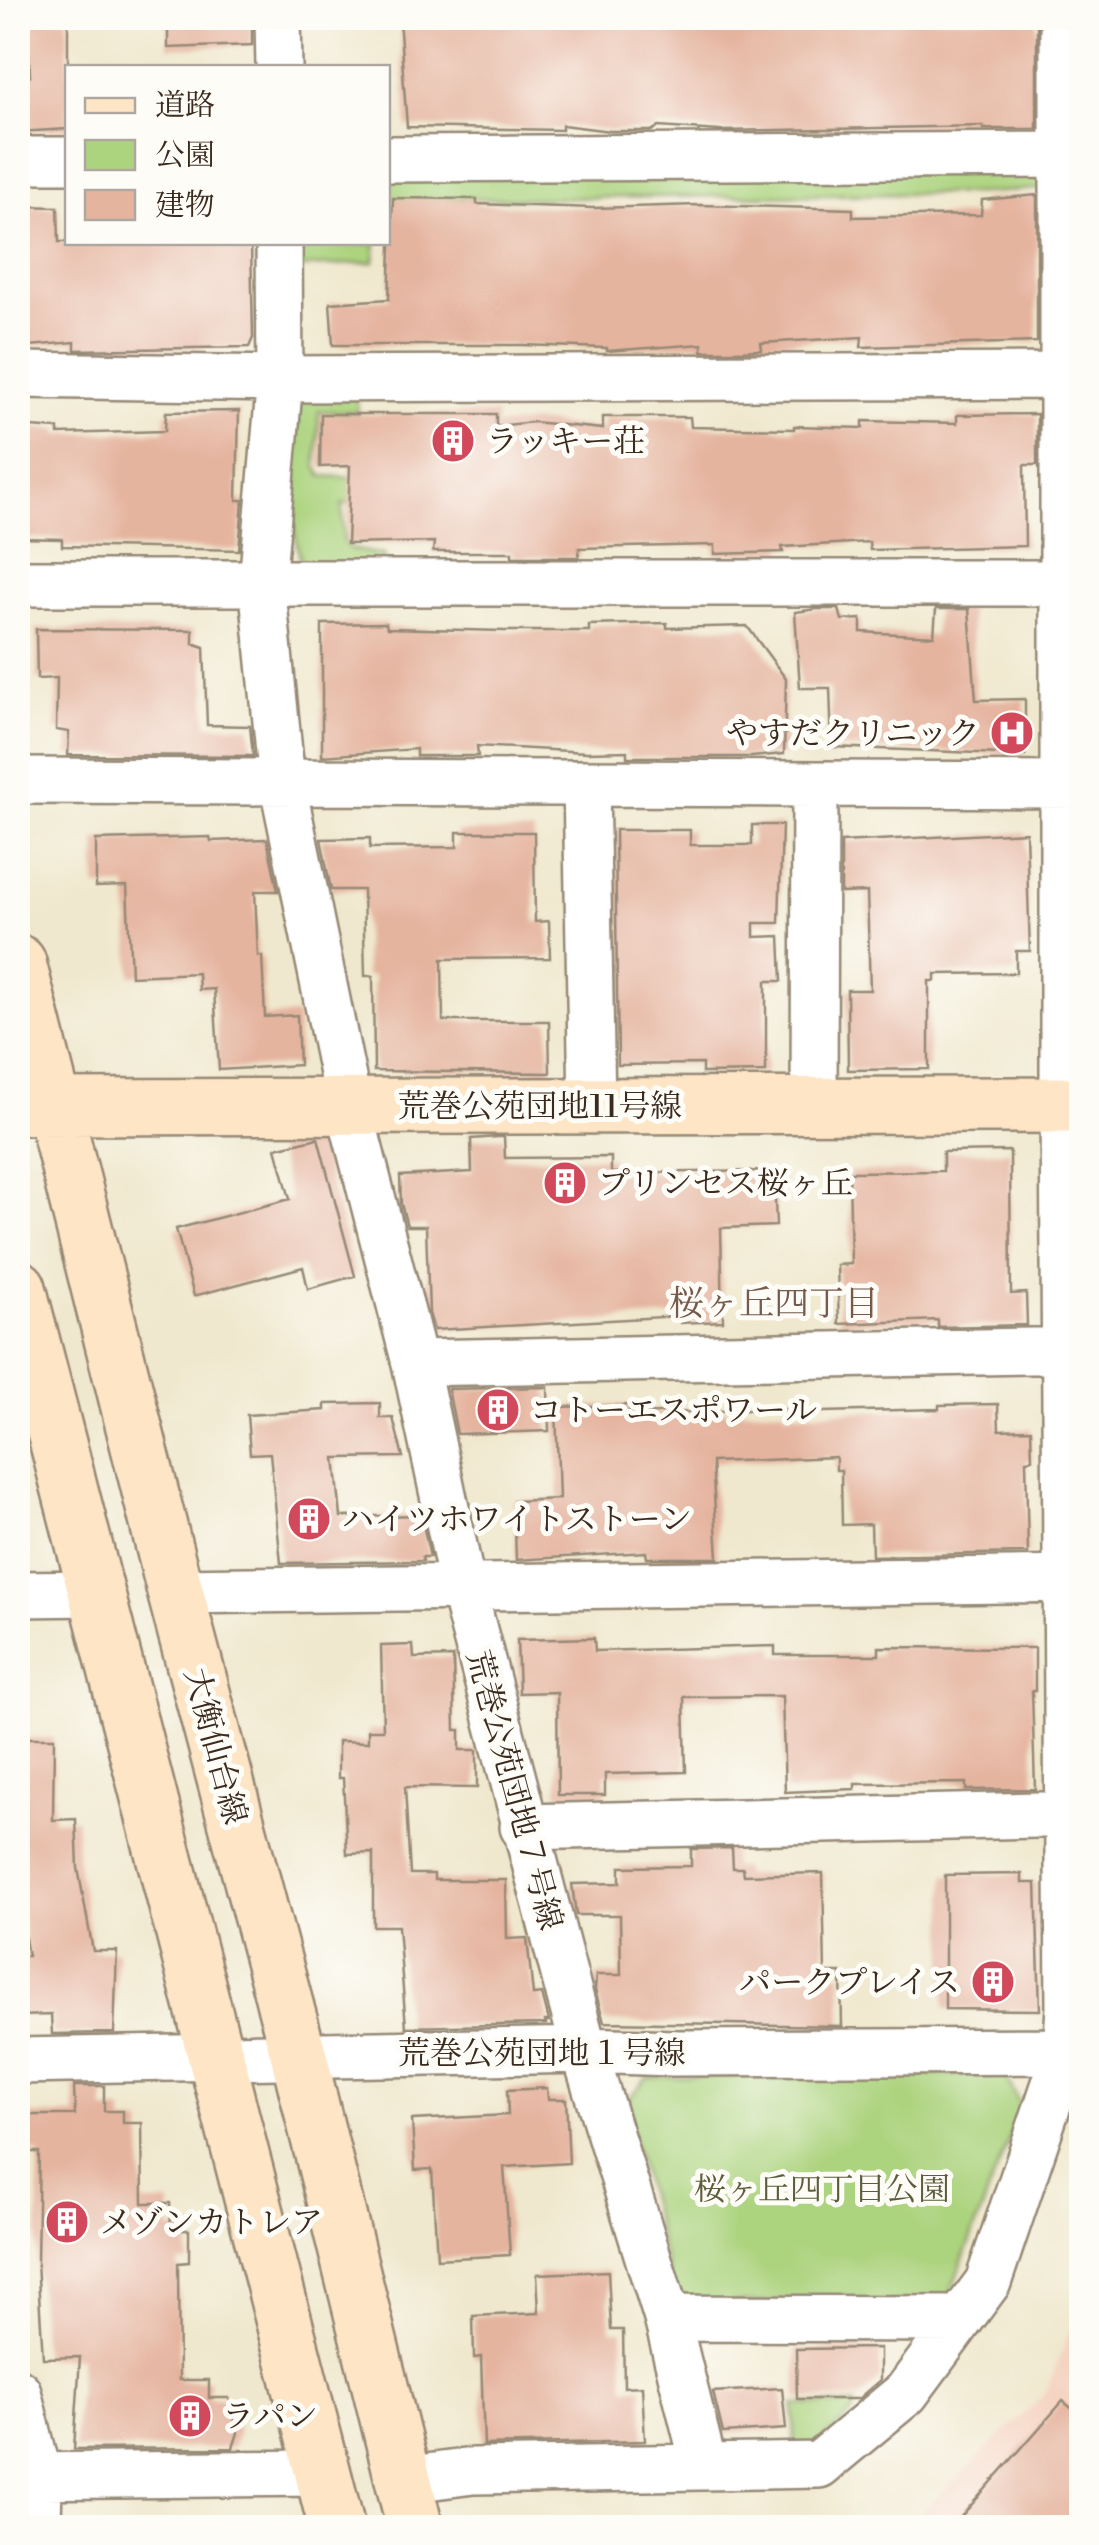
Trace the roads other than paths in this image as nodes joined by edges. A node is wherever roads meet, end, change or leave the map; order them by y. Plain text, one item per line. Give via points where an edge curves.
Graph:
1 (278, 18) edge
2 (1063, 18) edge
3 (278, 65) edge
4 (1069, 133) edge
5 (390, 159) edge
6 (18, 160) edge
7 (65, 160) edge
8 (279, 245) edge
9 (1070, 356) edge
10 (18, 375) edge
11 (280, 380) junction
12 (1069, 567) edge
13 (262, 583) junction
14 (18, 584) edge
15 (282, 780) junction
16 (18, 782) edge
17 (586, 783) junction
18 (815, 784) junction
19 (1072, 785) edge
20 (18, 963) edge
21 (814, 1105) junction
22 (1072, 1105) edge
23 (592, 1106) junction
24 (36, 1107) edge
25 (348, 1107) junction
26 (18, 1288) edge
27 (1074, 1350) edge
28 (414, 1363) junction
29 (1074, 1579) edge
30 (462, 1588) junction
31 (175, 1591) junction
32 (96, 1593) junction
33 (18, 1594) edge
34 (1075, 1814) edge
35 (523, 1827) junction
36 (584, 2050) junction
37 (1066, 2051) junction
38 (299, 2057) junction
39 (217, 2058) junction
40 (18, 2061) edge
41 (667, 2318) junction
42 (960, 2319) junction
43 (18, 2392) edge
44 (704, 2466) junction
45 (323, 2472) junction
46 (28, 2476) edge
47 (409, 2504) edge
48 (38, 2528) edge
49 (338, 2528) edge

1 - 3 street
2 - 4 street
4 - 5 street
4 - 9 street
6 - 7 street
8 - 11 street, 荒巻公苑団地７号線
9 - 11 street
9 - 12 street
10 - 11 street
11 - 13 street, 荒巻公苑団地７号線
12 - 13 street
12 - 19 street
13 - 14 street
13 - 15 street, 荒巻公苑団地７号線
15 - 16 street
15 - 17 street
15 - 25 street, 荒巻公苑団地７号線
17 - 18 street
17 - 23 street
18 - 19 street
18 - 21 street
19 - 22 street
20 - 24 main road, 大衡仙台線
21 - 22 main road, 荒巻公苑団地11号線
21 - 23 main road, 荒巻公苑団地11号線
22 - 27 street
23 - 25 main road, 荒巻公苑団地11号線
24 - 25 main road, 荒巻公苑団地11号線
24 - 31 main road, 大衡仙台線
25 - 28 street, 荒巻公苑団地７号線
26 - 32 main road
27 - 28 street
27 - 29 street
28 - 30 street, 荒巻公苑団地７号線
29 - 30 street
29 - 34 street
30 - 31 street
30 - 35 street, 荒巻公苑団地７号線
31 - 38 main road, 大衡仙台線
32 - 33 street
32 - 39 main road
34 - 35 street
34 - 37 street
35 - 36 street, 荒巻公苑団地７号線
36 - 37 street, 荒巻公苑団地１号線
36 - 38 street, 荒巻公苑団地１号線
36 - 41 street, 荒巻公苑団地７号線
37 - 42 street via 988,2282
38 - 39 street, 荒巻公苑団地１号線
38 - 47 main road, 大衡仙台線
39 - 40 street, 荒巻公苑団地１号線
39 - 45 main road
41 - 42 street
41 - 44 street, 荒巻公苑団地７号線
42 - 44 street via 906,2393 819,2465
43 - 46 street
44 - 47 street via 473,2470
45 - 46 street
45 - 49 main road
46 - 48 street

